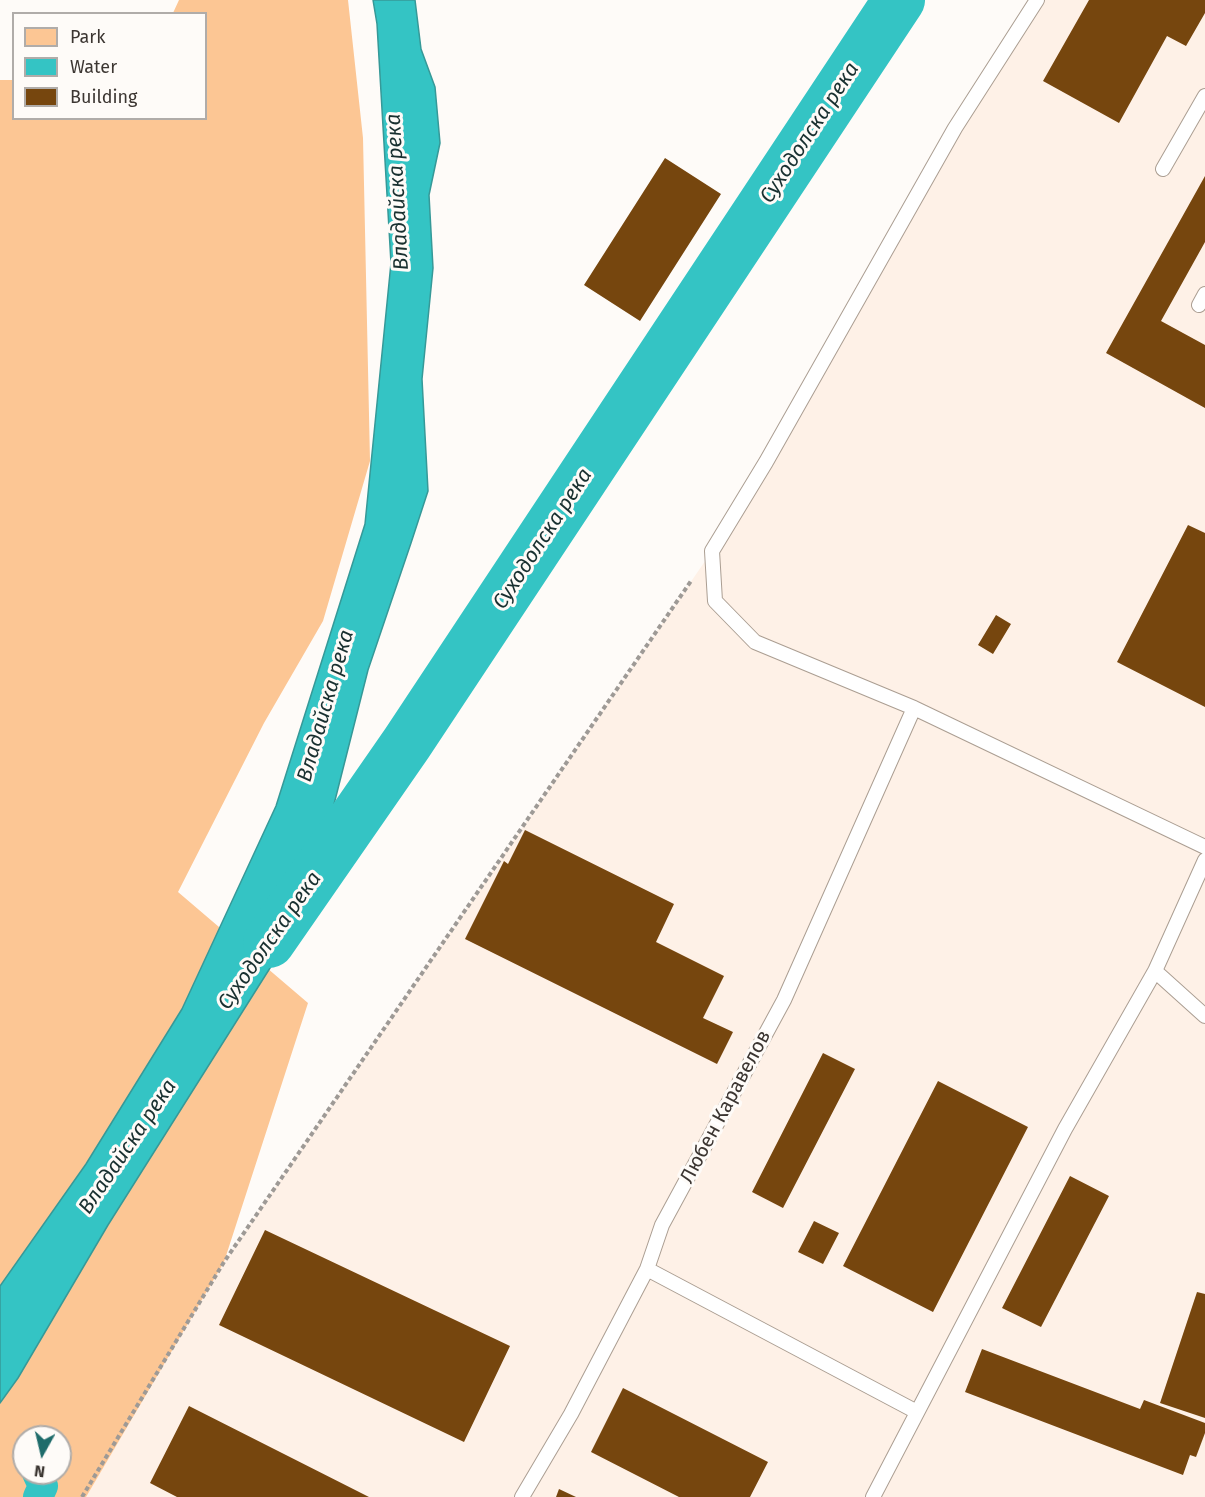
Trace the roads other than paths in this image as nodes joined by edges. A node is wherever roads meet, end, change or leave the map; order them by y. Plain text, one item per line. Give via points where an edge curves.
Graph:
1 (1037, 0) edge
2 (1205, 96) edge
3 (1163, 169) dead end
4 (914, 708) junction
5 (1205, 847) edge
6 (1205, 860) edge
7 (1155, 971) junction
8 (1205, 1016) edge
9 (646, 1269) junction
10 (917, 1412) junction
11 (522, 1497) edge
12 (873, 1497) edge

1 - 4 lane via 955,128 712,550 715,601 755,642
2 - 3 lane
4 - 5 lane
4 - 9 lane, Любен Каравелов via 784,1000 662,1225
6 - 7 lane
7 - 8 lane
7 - 10 lane via 1065,1129
9 - 10 lane
9 - 11 lane, Любен Каравелов via 571,1414
10 - 12 lane

